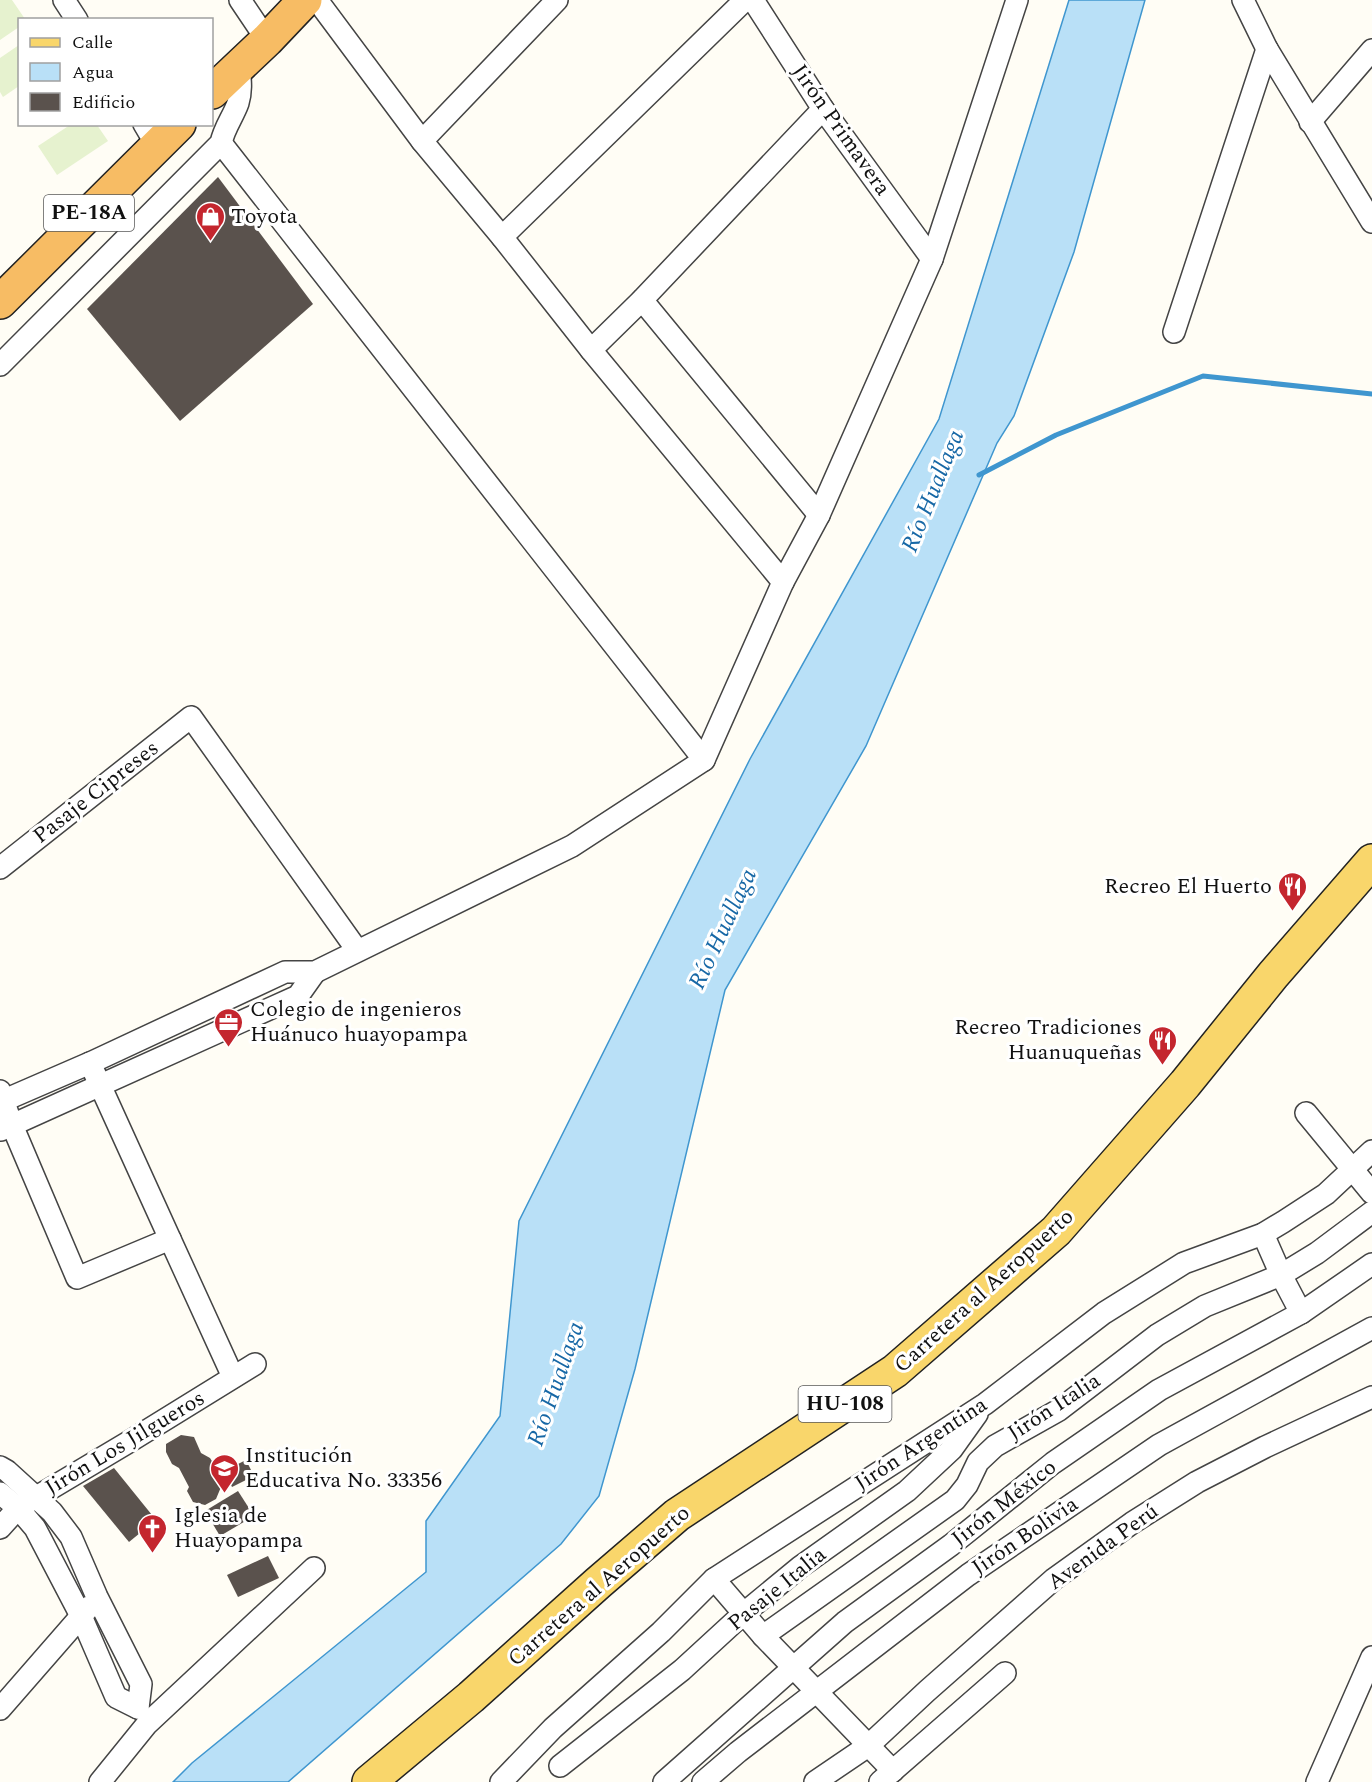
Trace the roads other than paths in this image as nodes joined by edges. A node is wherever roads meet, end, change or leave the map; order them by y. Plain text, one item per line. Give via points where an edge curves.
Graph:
1 (64, 0) edge
2 (240, 0) edge
3 (305, 0) edge
4 (317, 0) edge
5 (557, 0) edge
6 (745, 0) edge
7 (753, 0) edge
8 (1017, 0) edge
9 (1244, 0) edge
10 (76, 18) edge
11 (267, 40) junction
12 (1267, 49) junction
13 (1372, 50) edge
14 (239, 65) junction
15 (213, 91) edge
16 (823, 109) junction
17 (1310, 122) junction
18 (160, 132) edge
19 (422, 141) junction
20 (221, 143) junction
21 (1372, 222) edge
22 (502, 237) junction
23 (932, 259) junction
24 (642, 300) junction
25 (0, 302) edge
26 (1174, 332) dead end
27 (591, 350) junction
28 (0, 365) edge
29 (819, 515) junction
30 (783, 582) junction
31 (704, 760) junction
32 (1372, 861) edge
33 (0, 868) edge
34 (357, 950) junction
35 (315, 972) junction
36 (90, 1063) junction
37 (99, 1086) junction
38 (1, 1098) edge
39 (1306, 1113) dead end
40 (6, 1127) edge
41 (1372, 1151) edge
42 (1351, 1169) junction
43 (1372, 1193) edge
44 (1372, 1212) edge
45 (1263, 1234) junction
46 (170, 1239) junction
47 (1372, 1264) edge
48 (1281, 1275) junction
49 (1301, 1313) junction
50 (1372, 1328) edge
51 (255, 1364) dead end
52 (234, 1377) junction
53 (1372, 1397) edge
54 (985, 1404) junction
55 (0, 1467) edge
56 (0, 1493) edge
57 (36, 1497) junction
58 (18, 1508) junction
59 (0, 1528) edge
60 (314, 1568) dead end
61 (714, 1579) junction
62 (97, 1598) junction
63 (744, 1614) junction
64 (81, 1617) junction
65 (763, 1636) junction
66 (1372, 1657) edge
67 (792, 1668) junction
68 (1005, 1673) dead end
69 (816, 1693) junction
70 (0, 1710) edge
71 (143, 1716) junction
72 (868, 1746) junction
73 (560, 1766) dead end
74 (886, 1776) edge
75 (100, 1782) edge
76 (369, 1782) edge
77 (501, 1782) edge
78 (664, 1782) edge
79 (703, 1782) edge
80 (814, 1782) edge
81 (1317, 1782) edge

1 - 10 street
2 - 11 street
3 - 11 highway
4 - 19 street
5 - 19 street
6 - 22 street
7 - 16 street, Jirón Primavera
8 - 23 street
9 - 12 street
11 - 14 highway
12 - 17 street
12 - 26 street
13 - 17 street
14 - 15 highway
14 - 20 street via 238,103
16 - 23 street, Jirón Primavera
16 - 24 street
17 - 21 street
18 - 25 highway, PE-18A
19 - 22 street
20 - 28 street
20 - 31 street
22 - 27 street
23 - 29 street
24 - 27 street
24 - 29 street
27 - 30 street
29 - 30 street
30 - 31 street
31 - 34 street via 572,846
32 - 76 main road, Carretera al Aeropuerto / HU-108 via 1056,1231 896,1371 677,1515
33 - 34 street, Pasaje Cipreses via 191,717
34 - 35 street
35 - 36 street via 285,972
35 - 37 street via 298,996
36 - 37 street
36 - 38 street
37 - 40 street
37 - 46 street
38 - 40 street
39 - 42 street
40 - 46 street via 77,1278
41 - 42 street, Jirón Argentina
42 - 43 street
42 - 45 street, Jirón Argentina via 1326,1194
44 - 48 street, Jirón Italia
45 - 48 street
45 - 54 street, Jirón Argentina via 1184,1263 1104,1313
46 - 52 street
47 - 49 street, Jirón México
48 - 49 street
48 - 65 street, Jirón Italia via 1205,1306 1156,1335 1059,1410 995,1446 978,1462 955,1500
49 - 67 street, Jirón México via 1159,1390 1053,1463 951,1545 845,1622
50 - 69 street, Jirón Bolivia via 1159,1445 968,1575
51 - 52 street, Jirón Los Jilgueros
52 - 57 street, Jirón Los Jilgueros
53 - 72 street, Avenida Perú via 1207,1477 1132,1523 1054,1579
54 - 61 street, Jirón Argentina
54 - 63 street, Pasaje Italia via 952,1449 907,1491 800,1566
55 - 57 street
56 - 58 street
57 - 58 street, Jirón Los Jilgueros
57 - 62 street via 71,1537
58 - 59 street, Jirón Los Jilgueros
58 - 64 street via 35,1528
60 - 71 street
61 - 63 street
61 - 77 street, Jirón Argentina via 553,1728
62 - 64 street
62 - 71 street via 141,1684
63 - 65 street
63 - 73 street, Pasaje Italia via 682,1670
64 - 70 street
64 - 71 street via 116,1697
65 - 67 street
66 - 81 street
67 - 69 street
67 - 78 street, Jirón México
68 - 74 street
69 - 72 street
69 - 79 street, Jirón Bolivia
71 - 75 street
72 - 74 street
72 - 80 street, Avenida Perú

